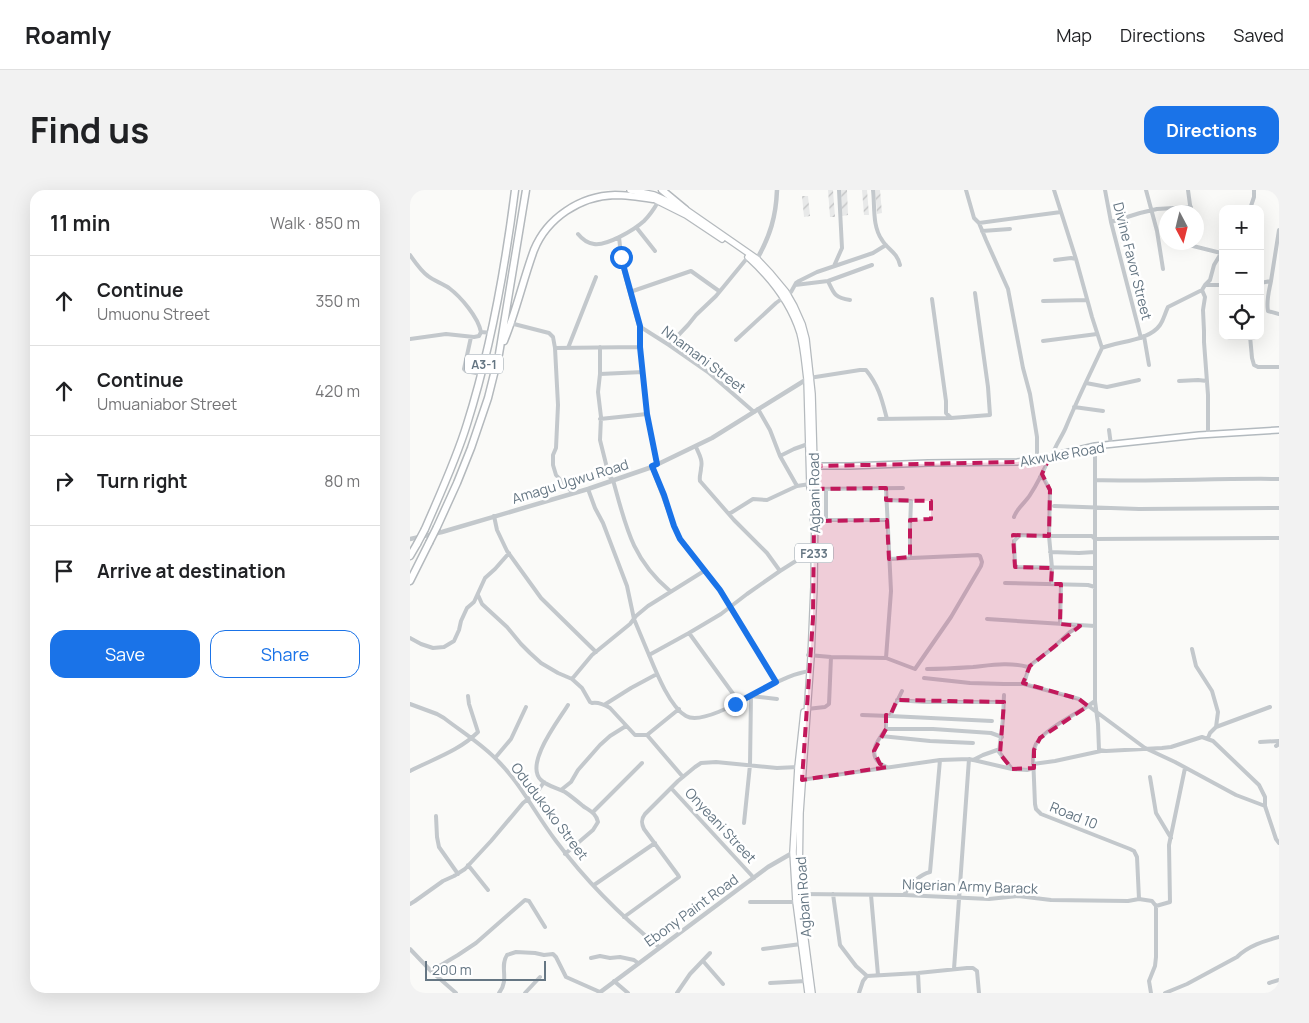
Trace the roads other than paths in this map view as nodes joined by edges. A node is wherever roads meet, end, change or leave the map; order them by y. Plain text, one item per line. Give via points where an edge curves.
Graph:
1 (515, 190) edge
2 (526, 190) edge
3 (630, 190) edge
4 (662, 190) edge
5 (776, 190) edge
6 (839, 190) edge
7 (873, 190) edge
8 (966, 190) edge
9 (1054, 190) edge
10 (1105, 190) edge
11 (1146, 190) edge
12 (1188, 190) edge
13 (1254, 190) edge
14 (644, 193) junction
15 (655, 201) junction
16 (1190, 205) edge
17 (1251, 205) edge
18 (685, 209) junction
19 (1159, 209) edge
20 (1152, 210) junction
21 (1061, 212) junction
22 (1111, 222) junction
23 (979, 224) junction
24 (636, 227) junction
25 (1010, 229) dead end
26 (1279, 230) edge
27 (982, 231) junction
28 (578, 234) dead end
29 (619, 237) junction
30 (886, 246) junction
31 (1204, 248) edge
32 (1219, 250) edge
33 (654, 251) dead end
34 (410, 255) edge
35 (1219, 256) edge
36 (748, 257) junction
37 (1055, 260) dead end
38 (1076, 260) junction
39 (755, 261) junction
40 (872, 265) dead end
41 (900, 265) dead end
42 (834, 266) junction
43 (1163, 269) dead end
44 (596, 277) dead end
45 (828, 281) junction
46 (1271, 281) junction
47 (1264, 282) edge
48 (1205, 285) junction
49 (1219, 285) edge
50 (795, 286) junction
51 (1202, 290) junction
52 (720, 291) junction
53 (630, 292) junction
54 (975, 293) dead end
55 (786, 297) junction
56 (932, 299) dead end
57 (850, 300) dead end
58 (1087, 300) junction
59 (1043, 301) dead end
60 (1279, 314) edge
61 (510, 323) junction
62 (640, 326) junction
63 (482, 332) junction
64 (492, 332) junction
65 (1097, 334) junction
66 (471, 337) junction
67 (1143, 337) junction
68 (410, 339) edge
69 (736, 340) dead end
70 (1250, 340) edge
71 (1044, 341) dead end
72 (669, 345) junction
73 (600, 347) junction
74 (640, 347) junction
75 (555, 348) junction
76 (568, 348) junction
77 (1102, 348) junction
78 (499, 354) junction
79 (1149, 365) dead end
80 (1279, 367) edge
81 (643, 372) junction
82 (482, 374) junction
83 (600, 374) junction
84 (809, 378) junction
85 (1139, 380) dead end
86 (1179, 381) dead end
87 (1207, 381) junction
88 (1086, 383) junction
89 (1074, 407) junction
90 (756, 410) junction
91 (1103, 411) dead end
92 (647, 414) junction
93 (951, 418) junction
94 (600, 419) junction
95 (879, 419) dead end
96 (887, 419) junction
97 (1110, 430) dead end
98 (1279, 430) edge
99 (1208, 435) junction
100 (808, 444) junction
101 (1111, 445) junction
102 (1095, 446) junction
103 (696, 447) junction
104 (780, 456) junction
105 (1051, 456) junction
106 (1037, 460) junction
107 (655, 465) junction
108 (811, 466) junction
109 (1040, 478) junction
110 (1279, 479) edge
111 (613, 480) junction
112 (1095, 480) junction
113 (797, 486) junction
114 (812, 487) junction
115 (886, 488) junction
116 (902, 488) dead end
117 (588, 489) junction
118 (826, 489) junction
119 (573, 493) junction
120 (886, 500) junction
121 (1054, 506) dead end
122 (1095, 508) junction
123 (1279, 508) edge
124 (729, 514) junction
125 (494, 516) junction
126 (1014, 517) dead end
127 (826, 520) junction
128 (887, 520) junction
129 (812, 521) junction
130 (1049, 536) junction
131 (1279, 538) edge
132 (410, 539) edge
133 (1095, 539) junction
134 (1050, 552) junction
135 (1095, 552) junction
136 (509, 553) junction
137 (812, 555) junction
138 (410, 556) edge
139 (910, 557) junction
140 (889, 559) junction
141 (1052, 568) junction
142 (1095, 568) junction
143 (704, 571) junction
144 (780, 571) junction
145 (410, 581) edge
146 (1005, 583) dead end
147 (1051, 584) junction
148 (1061, 584) junction
149 (1094, 585) junction
150 (670, 591) junction
151 (478, 595) junction
152 (473, 603) junction
153 (482, 604) junction
154 (730, 607) junction
155 (634, 619) junction
156 (988, 619) dead end
157 (1060, 624) junction
158 (1080, 626) junction
159 (1095, 626) junction
160 (689, 633) junction
161 (410, 638) edge
162 (1192, 649) dead end
163 (596, 652) junction
164 (649, 654) junction
165 (810, 656) junction
166 (831, 657) junction
167 (886, 658) junction
168 (1028, 667) junction
169 (927, 669) dead end
170 (809, 671) junction
171 (657, 674) junction
172 (924, 678) dead end
173 (572, 679) junction
174 (776, 682) junction
175 (1024, 684) junction
176 (902, 690) dead end
177 (1004, 695) dead end
178 (468, 696) dead end
179 (751, 696) junction
180 (777, 699) dead end
181 (897, 700) junction
182 (1095, 701) junction
183 (739, 702) junction
184 (1004, 702) junction
185 (410, 704) edge
186 (568, 705) dead end
187 (604, 705) junction
188 (1088, 706) junction
189 (526, 707) dead end
190 (1270, 707) dead end
191 (679, 709) junction
192 (806, 709) junction
193 (1096, 713) junction
194 (862, 715) dead end
195 (888, 715) junction
196 (992, 721) dead end
197 (626, 726) junction
198 (1216, 727) junction
199 (886, 729) junction
200 (647, 735) junction
201 (881, 736) junction
202 (1002, 737) junction
203 (1208, 738) junction
204 (472, 739) junction
205 (1260, 742) dead end
206 (973, 743) dead end
207 (1278, 744) edge
208 (1145, 748) junction
209 (1000, 750) junction
210 (1101, 750) junction
211 (495, 758) junction
212 (940, 760) junction
213 (971, 760) junction
214 (642, 763) dead end
215 (750, 765) junction
216 (1033, 766) junction
217 (798, 767) junction
218 (887, 767) junction
219 (1185, 768) junction
220 (1012, 769) junction
221 (410, 771) edge
222 (683, 777) junction
223 (1150, 777) dead end
224 (800, 780) junction
225 (544, 782) junction
226 (671, 788) junction
227 (561, 790) junction
228 (527, 800) junction
229 (1265, 806) junction
230 (593, 812) junction
231 (436, 816) dead end
232 (744, 823) dead end
233 (1171, 838) junction
234 (655, 842) junction
235 (1279, 843) edge
236 (796, 852) junction
237 (565, 854) junction
238 (468, 865) junction
239 (458, 874) junction
240 (754, 878) junction
241 (594, 885) junction
242 (488, 890) dead end
243 (800, 894) junction
244 (833, 894) junction
245 (871, 895) junction
246 (904, 895) junction
247 (958, 897) junction
248 (1139, 899) junction
249 (750, 902) dead end
250 (796, 902) junction
251 (410, 904) edge
252 (1156, 906) junction
253 (624, 918) junction
254 (545, 927) dead end
255 (1279, 937) edge
256 (801, 944) junction
257 (660, 947) junction
258 (410, 949) edge
259 (763, 949) dead end
260 (710, 954) dead end
261 (591, 958) dead end
262 (703, 961) junction
263 (638, 964) junction
264 (954, 969) junction
265 (431, 971) junction
266 (918, 974) junction
267 (878, 975) junction
268 (868, 976) junction
269 (540, 977) dead end
270 (1279, 980) edge
271 (614, 981) junction
272 (806, 981) junction
273 (1269, 982) dead end
274 (770, 983) dead end
275 (723, 984) dead end
276 (410, 990) edge
277 (413, 993) edge
278 (456, 993) edge
279 (499, 993) edge
280 (524, 993) edge
281 (599, 993) edge
282 (628, 993) edge
283 (677, 993) edge
284 (808, 993) edge
285 (812, 993) edge
286 (859, 993) edge
287 (920, 993) edge
288 (979, 993) edge
289 (1150, 993) edge
290 (1165, 993) edge

1 - 64 highway, A3-1
2 - 78 highway, A3-1
3 - 14 main road, Agbani Road
4 - 18 highway
5 - 39 street via 773,224
6 - 42 street via 842,248
7 - 30 street via 877,232
8 - 23 street via 971,212
9 - 21 street
10 - 22 street, Divine Favor Street
11 - 20 street
12 - 16 street
13 - 17 street
14 - 15 main road, Agbani Road / F233
14 - 18 main road, Agbani Road / F233
15 - 24 street via 650,215
15 - 36 main road, Agbani Road / F233 via 686,215
15 - 61 highway via 621,195 606,196 578,204 558,216 535,249
18 - 39 main road, Agbani Road / F233
19 - 20 street
20 - 22 street
20 - 43 street
21 - 23 street
21 - 38 street
22 - 67 street, Divine Favor Street
23 - 27 street
24 - 29 street
24 - 33 street
25 - 27 street
26 - 46 street
27 - 106 street via 1011,302 1030,394
28 - 29 street via 584,241 596,244
29 - 53 street
30 - 41 street via 897,255
30 - 42 street
31 - 32 street
34 - 63 street via 426,275 456,294 476,318
35 - 48 street
36 - 39 main road, Agbani Road / F233
36 - 52 street
37 - 38 street
38 - 58 street
39 - 55 main road, Agbani Road / F233 via 772,274
40 - 45 street
42 - 50 street via 802,279
44 - 76 street
45 - 50 street
45 - 57 street via 836,296
46 - 47 street
46 - 60 street via 1267,308
48 - 49 street
48 - 51 street
50 - 55 street
51 - 67 street via 1169,306 1159,327
51 - 87 street
52 - 53 street via 691,271
52 - 72 street
53 - 62 street
54 - 93 street via 990,415
55 - 69 street
55 - 84 main road, Agbani Road / F233 via 802,324
56 - 93 street via 946,413
58 - 59 street
58 - 65 street
61 - 75 street via 549,333
61 - 78 highway
62 - 72 street, Nnamani Street
62 - 74 street
63 - 64 street
63 - 66 street
64 - 82 highway, A3-1
65 - 71 street
65 - 77 street
66 - 68 street via 446,334
66 - 82 street via 464,369
67 - 77 street
67 - 79 street, Divine Favor Street
70 - 80 street via 1252,363 1258,367
72 - 90 street, Nnamani Street
73 - 74 street
73 - 76 street
73 - 83 street
74 - 81 street
75 - 76 street
75 - 119 street via 558,404 553,465 556,475
77 - 88 street
78 - 145 highway, A3-1, bridge via 471,448
81 - 83 street
81 - 92 street
82 - 138 highway, A3-1, bridge via 454,460
83 - 94 street
84 - 90 street, Amagu Ugwu Road
84 - 96 street via 866,370 880,390
84 - 100 main road, Agbani Road / F233
84 - 108 main road, Agbani Road / F233
85 - 88 street via 1107,387
86 - 87 street
87 - 99 street
88 - 89 street
89 - 91 street
89 - 105 street
90 - 103 street, Amagu Ugwu Road
90 - 104 street, Nnamani Street via 770,430
92 - 94 street
92 - 107 street
93 - 96 street
94 - 111 street via 602,451
95 - 96 street
97 - 101 street
98 - 99 main road, Akwuke Road
99 - 101 main road, Akwuke Road
100 - 104 street
100 - 108 main road, Agbani Road / F233
101 - 102 main road, Akwuke Road
102 - 105 main road, Akwuke Road
102 - 112 street
103 - 107 street, Amagu Ugwu Road
103 - 124 street via 701,459 700,481
104 - 113 street, Nnamani Street
105 - 106 main road, Akwuke Road
105 - 109 street
106 - 108 main road, Akwuke Road
107 - 111 street, Amagu Ugwu Road
107 - 143 street via 677,533
108 - 114 main road, Agbani Road / F233
109 - 126 street
109 - 130 street via 1050,490
110 - 112 street
111 - 117 street, Amagu Ugwu Road
111 - 150 street via 634,547 647,568
112 - 122 street
113 - 114 street
113 - 124 street via 767,500 753,499
114 - 118 street
114 - 129 main road, Agbani Road / F233
115 - 116 street
115 - 118 street
115 - 120 street
117 - 119 street, Amagu Ugwu Road
117 - 155 street via 627,586
118 - 127 street
119 - 125 street, Amagu Ugwu Road
120 - 128 street
120 - 139 street via 911,501
121 - 122 street
122 - 123 street
122 - 133 street
124 - 144 street via 768,553
125 - 132 street, Amagu Ugwu Road
125 - 136 street
127 - 128 street
127 - 129 street
128 - 140 street
129 - 137 main road, Agbani Road / F233
129 - 165 main road, Agbani Road / F233 via 814,586
130 - 133 street via 1092,536
130 - 134 street
130 - 141 street via 1020,535 1014,541 1015,564 1016,567
131 - 133 street
133 - 135 street
134 - 135 street
134 - 141 street
135 - 142 street
136 - 151 street via 485,578
136 - 163 street via 541,598
137 - 144 street
137 - 165 main road, Agbani Road / F233
139 - 140 street
139 - 167 street via 978,554 982,562 951,617 916,668
140 - 167 street via 891,591
141 - 142 street
141 - 147 street
142 - 149 street
143 - 150 street
143 - 154 street
144 - 154 street
146 - 147 street
147 - 148 street
148 - 149 street
148 - 157 street
149 - 159 street
150 - 155 street
151 - 152 street
151 - 153 street
152 - 153 street
152 - 161 street via 467,608 454,641 448,645 433,648
153 - 173 street via 530,653
154 - 160 street
154 - 174 street
155 - 163 street
155 - 164 street
156 - 157 street
157 - 158 street
158 - 159 street
158 - 168 street
159 - 182 street
160 - 164 street
160 - 183 street
162 - 198 street via 1196,666 1212,691 1218,712
163 - 173 street
164 - 171 street
165 - 166 street
165 - 170 main road, Agbani Road / F233
166 - 167 street
166 - 192 street via 829,704
168 - 169 street via 998,664
168 - 175 street
170 - 174 street
170 - 192 main road, Agbani Road / F233
171 - 187 street
171 - 191 street
172 - 175 street
173 - 187 street via 590,702
174 - 179 street
175 - 188 street via 1079,699
176 - 181 street
177 - 184 street
178 - 204 street via 478,732
179 - 180 street
179 - 183 street
179 - 215 street
181 - 184 street
181 - 195 street
182 - 188 street, Road 10
182 - 193 street
183 - 191 street via 698,718 689,718
184 - 202 street
185 - 204 street, Odudukoko Street via 444,718
186 - 225 street via 537,760 537,773
187 - 197 street
188 - 193 street
188 - 216 street, Road 10 via 1040,738 1034,750
189 - 211 street via 511,739
190 - 198 street
191 - 200 street
192 - 217 main road, Agbani Road / F233
192 - 224 main road, Agbani Road / F233
193 - 208 street
193 - 210 street via 1098,748
194 - 195 street
195 - 196 street
195 - 199 street
197 - 200 street via 635,735
197 - 227 street via 600,745
198 - 203 street
199 - 201 street
199 - 202 street via 991,733
200 - 222 street
201 - 206 street
201 - 218 street via 874,751 880,764
202 - 209 street
203 - 208 street via 1171,747
203 - 229 street via 1259,785 1265,796
204 - 211 street, Odudukoko Street
204 - 221 street
205 - 207 street
208 - 210 street
208 - 219 street
209 - 213 street
209 - 220 street
210 - 216 street
211 - 228 street, Odudukoko Street
212 - 213 street
212 - 218 street
212 - 246 street via 930,872 917,879
213 - 220 street
213 - 247 street
214 - 230 street
215 - 217 street
215 - 222 street via 706,762
215 - 232 street
216 - 220 street via 1027,770
216 - 248 street, Road 10 via 1035,804 1041,814 1134,852
217 - 224 main road, Agbani Road / F233
218 - 224 street
219 - 229 street via 1236,795
219 - 233 street
222 - 226 street
223 - 233 street via 1156,814
224 - 236 main road, Agbani Road / F233
225 - 227 street
225 - 228 street
226 - 234 street via 642,818 642,825
226 - 240 street, Onyeani Street
227 - 230 street
228 - 237 street, Odudukoko Street
228 - 238 street
229 - 235 street
230 - 237 street via 598,820 596,828
231 - 239 street via 439,847
233 - 252 street via 1170,902
234 - 241 street
234 - 253 street via 678,878
236 - 240 street, Ebony Paint Road
236 - 243 main road, Agbani Road / F233
236 - 250 main road, Agbani Road / F233
237 - 241 street, Odudukoko Street
238 - 239 street
238 - 242 street
239 - 251 street
240 - 257 street, Ebony Paint Road
241 - 253 street, Odudukoko Street
243 - 244 street, Nigerian Army Barack
243 - 285 main road, Agbani Road / F233
244 - 245 street, Nigerian Army Barack
244 - 268 street via 840,945
245 - 246 street, Nigerian Army Barack
245 - 267 street
246 - 247 street, Nigerian Army Barack
247 - 248 street, Nigerian Army Barack via 989,899 1018,896 1080,901
247 - 264 street
248 - 252 street via 1152,901
249 - 250 street
250 - 256 main road, Agbani Road / F233
252 - 289 street via 1156,957 1149,981
253 - 257 street, Odudukoko Street
254 - 265 street via 529,901 525,900 472,946
255 - 290 street via 1243,951 1187,984
256 - 259 street
256 - 272 main road, Agbani Road / F233
257 - 263 street, Ebony Paint Road
258 - 265 street
260 - 262 street
261 - 263 street via 620,957
262 - 275 street
262 - 283 street
263 - 271 street, Ebony Paint Road
264 - 266 street
264 - 288 street via 976,969
265 - 278 street
266 - 267 street
266 - 287 street
267 - 268 street
268 - 286 street via 862,981
269 - 280 street
270 - 273 street
271 - 281 street, Ebony Paint Road
271 - 282 street
272 - 274 street
272 - 284 main road, Agbani Road / F233
276 - 277 street
279 - 281 street via 505,978 504,960 516,952 553,954 566,977

